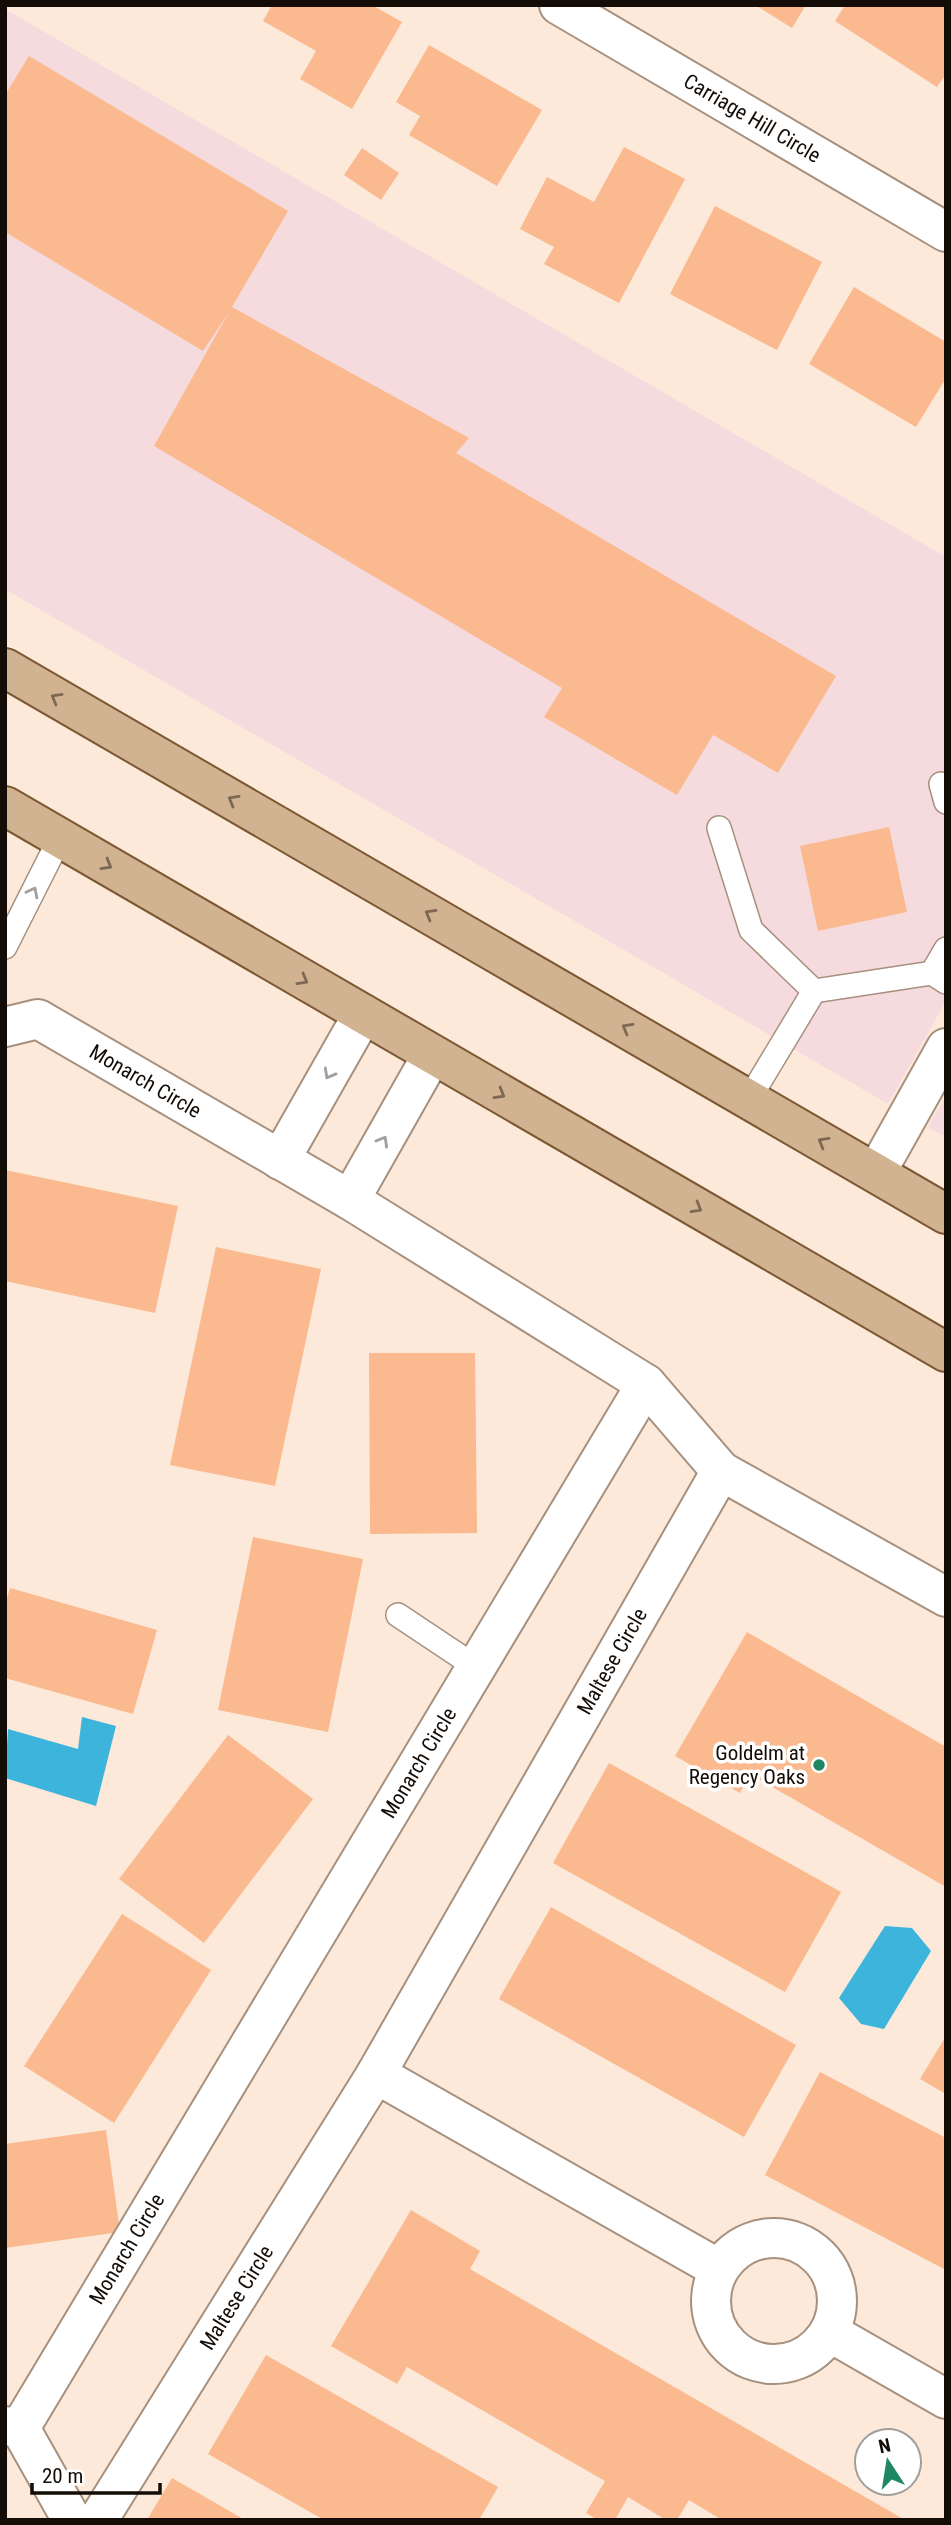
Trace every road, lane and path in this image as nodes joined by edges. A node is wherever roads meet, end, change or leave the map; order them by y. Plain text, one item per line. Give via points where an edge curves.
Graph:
1 (559, 5) edge
2 (946, 232) edge
3 (5, 668) edge
4 (5, 806) edge
5 (719, 828) dead end
6 (61, 838) junction
7 (5, 947) edge
8 (946, 949) edge
9 (939, 978) edge
10 (814, 991) junction
11 (363, 1014) junction
12 (5, 1027) edge
13 (946, 1048) edge
14 (432, 1055) junction
15 (749, 1099) junction
16 (280, 1160) junction
17 (876, 1173) junction
18 (350, 1200) junction
19 (946, 1214) edge
20 (946, 1352) edge
21 (646, 1384) junction
22 (721, 1471) junction
23 (946, 1597) edge
24 (398, 1615) dead end
25 (476, 1667) junction
26 (376, 2074) junction
27 (719, 2269) junction
28 (829, 2332) junction
29 (946, 2399) edge
30 (13, 2427) edge
31 (72, 2520) edge
32 (98, 2520) edge

1 - 2 street, Carriage Hill Circle
15 -> 3 main road
4 - 6 main road
5 - 10 lane via 751,930
7 -> 6 lane
6 -> 11 main road
8 - 9 lane
9 - 10 lane
10 - 15 lane
11 - 14 main road
11 -> 16 street
12 - 16 street, Monarch Circle via 38,1019
13 - 17 street
18 -> 14 street
14 -> 20 main road
17 -> 15 main road
16 - 18 street, Monarch Circle
17 - 19 main road
18 - 21 street, Monarch Circle
21 - 22 street
21 - 25 street, Monarch Circle
22 - 23 street
22 - 26 street, Maltese Circle
24 - 25 lane
25 - 30 street, Monarch Circle
26 - 27 street
26 - 32 street, Maltese Circle
27 - 28 street via 735,2251 757,2240 782,2238 806,2246 825,2262 836,2284 837,2309
27 - 28 street via 711,2293 712,2318 724,2340 742,2356 766,2364 790,2362 813,2351
28 - 29 street
30 - 31 street

